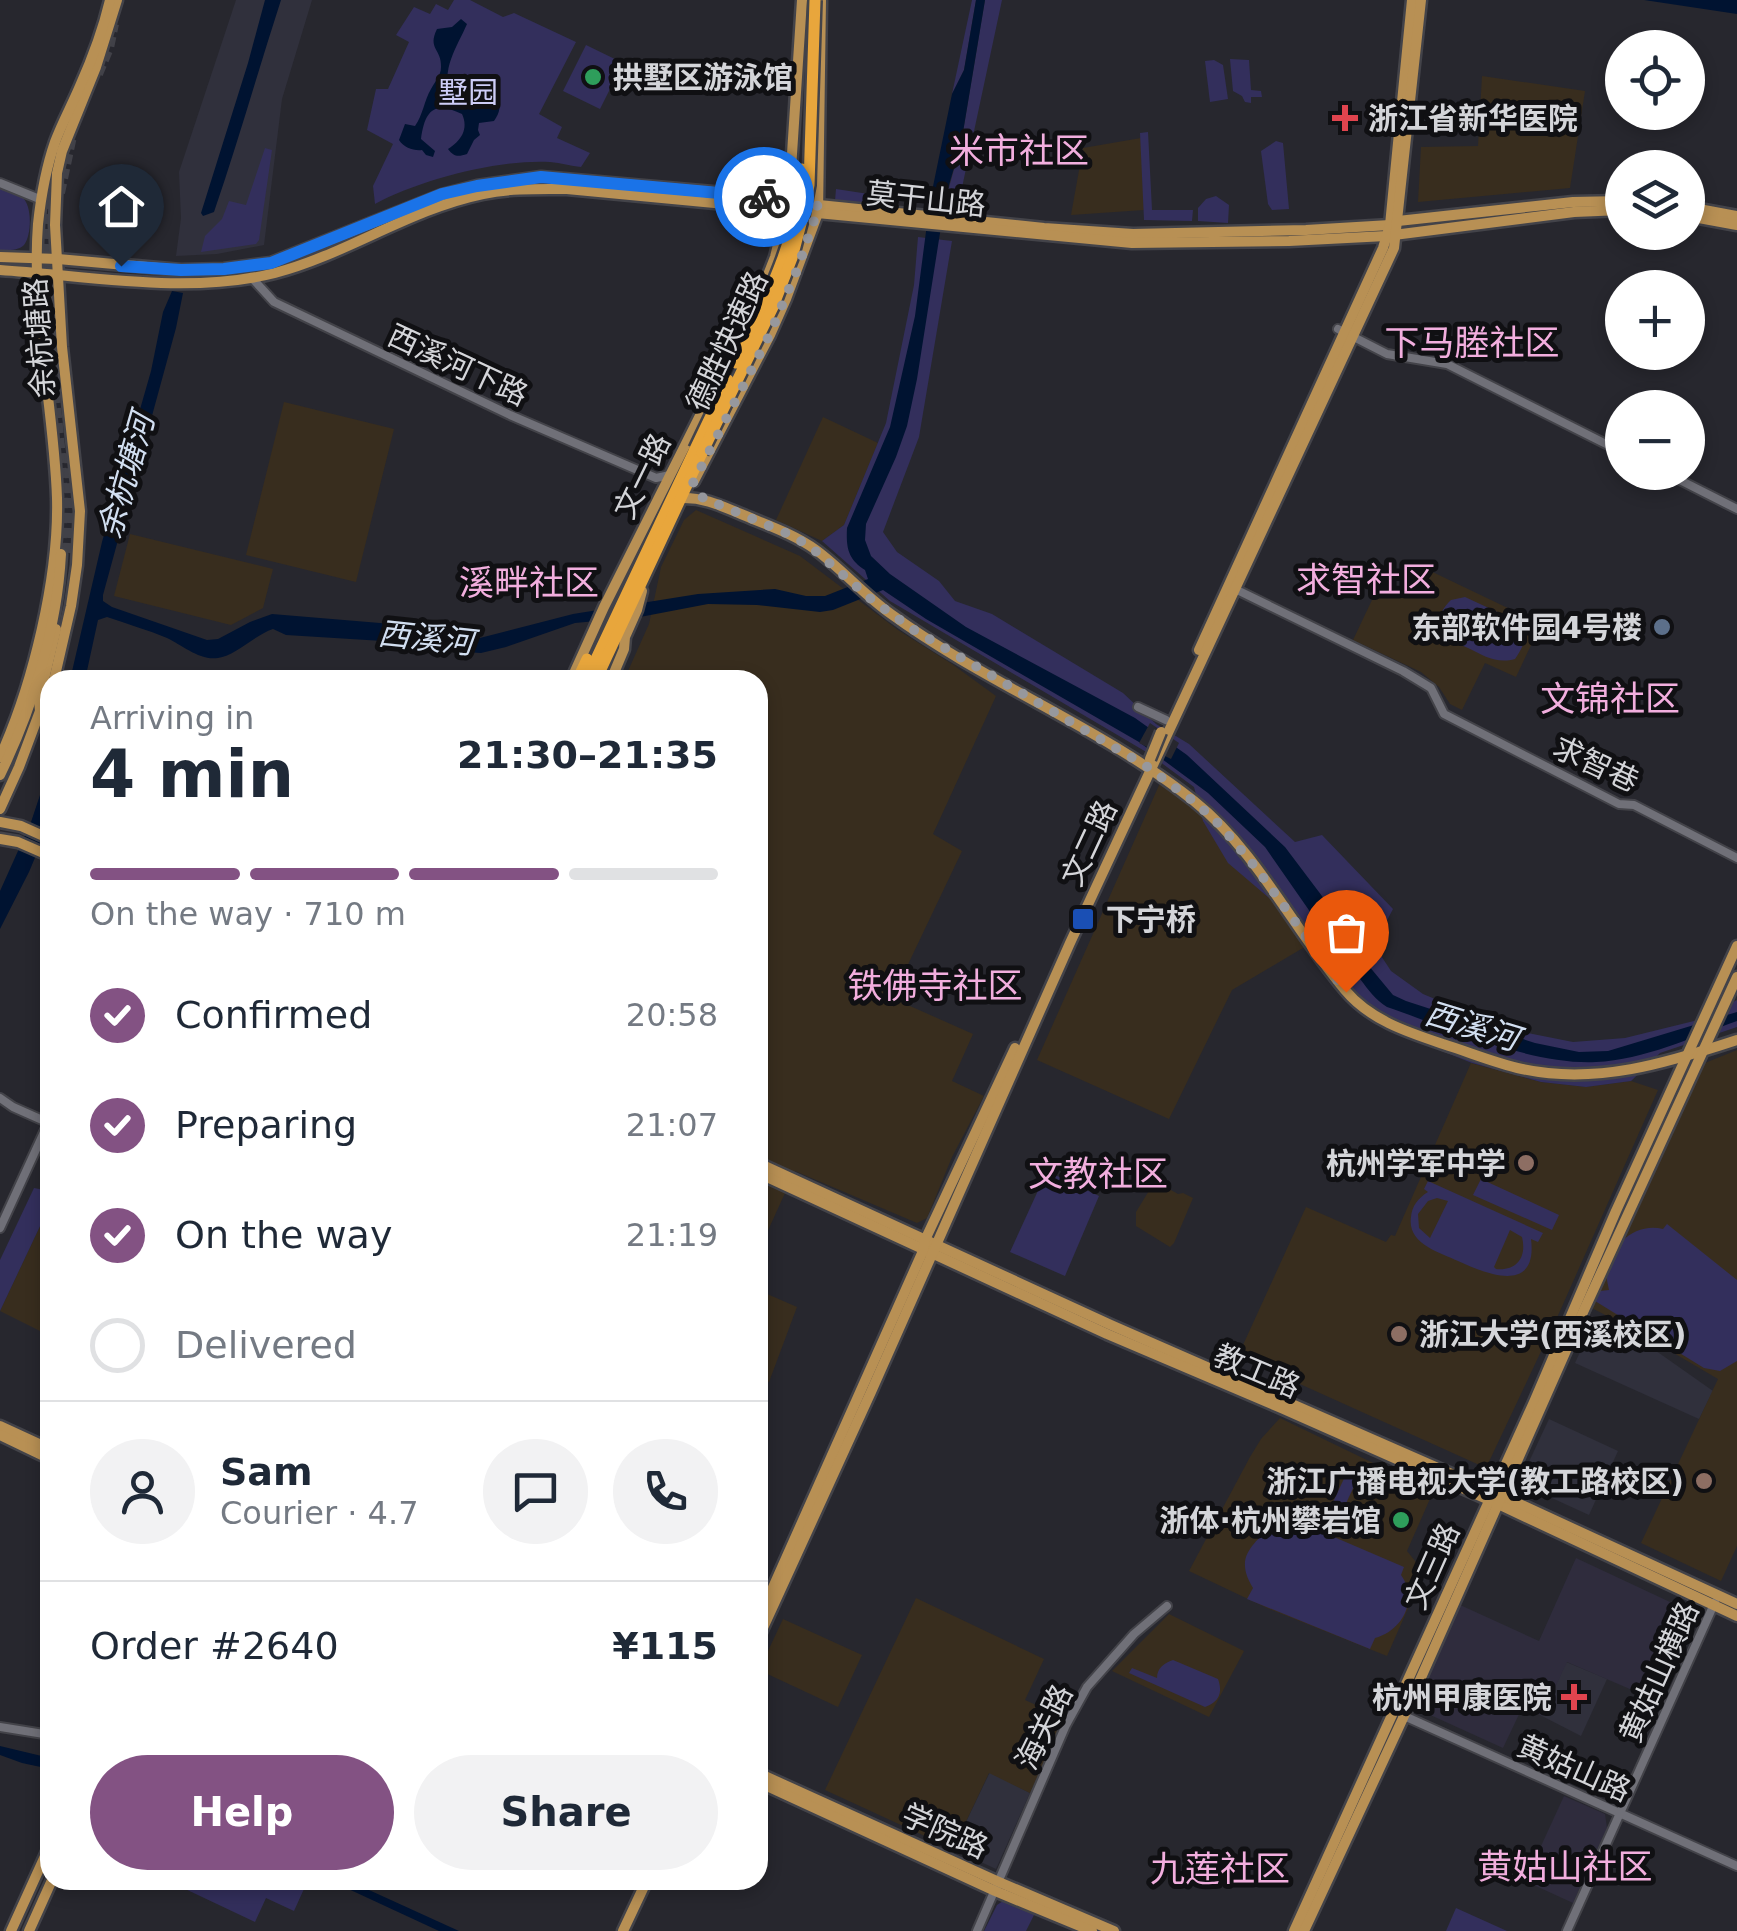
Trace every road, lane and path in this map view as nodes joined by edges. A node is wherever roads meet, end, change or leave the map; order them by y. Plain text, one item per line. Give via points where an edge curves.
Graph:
1 (113, 0) edge
2 (811, 0) edge
3 (1412, 0) edge
4 (1421, 0) edge
5 (0, 182) edge
6 (42, 200) junction
7 (1605, 201) edge
8 (788, 205) junction
9 (818, 210) junction
10 (1705, 210) edge
11 (1605, 211) edge
12 (1737, 216) edge
13 (1705, 219) edge
14 (1737, 224) edge
15 (1392, 229) junction
16 (0, 257) edge
17 (774, 257) junction
18 (37, 260) junction
19 (58, 260) junction
20 (0, 270) edge
21 (797, 270) junction
22 (37, 272) junction
23 (58, 274) junction
24 (251, 277) junction
25 (1346, 333) junction
26 (1605, 443) edge
27 (670, 475) junction
28 (656, 478) junction
29 (693, 483) junction
30 (1700, 490) edge
31 (662, 492) junction
32 (684, 498) junction
33 (703, 498) junction
34 (1737, 509) edge
35 (1236, 589) junction
36 (631, 601) junction
37 (617, 632) junction
38 (47, 670) edge
39 (56, 670) edge
40 (578, 670) edge
41 (580, 670) edge
42 (592, 670) edge
43 (600, 670) edge
44 (615, 670) edge
45 (40, 696) edge
46 (1138, 707) dead end
47 (40, 711) joint
48 (1166, 720) junction
49 (1164, 734) junction
50 (0, 756) edge
51 (1150, 764) junction
52 (0, 775) edge
53 (0, 808) edge
54 (0, 822) edge
55 (40, 835) edge
56 (0, 838) edge
57 (40, 852) edge
58 (1737, 858) edge
59 (1737, 946) edge
60 (1737, 977) edge
61 (1737, 1040) edge
62 (1702, 1052) junction
63 (1685, 1057) junction
64 (0, 1098) edge
65 (40, 1117) edge
66 (40, 1143) edge
67 (768, 1169) edge
68 (768, 1178) edge
69 (0, 1228) edge
70 (929, 1247) junction
71 (0, 1426) edge
72 (0, 1435) edge
73 (40, 1444) edge
74 (40, 1454) edge
75 (1496, 1498) junction
76 (768, 1599) edge
77 (1716, 1600) junction
78 (1737, 1604) edge
79 (1167, 1606) dead end
80 (1737, 1616) edge
81 (768, 1617) edge
82 (1399, 1714) junction
83 (0, 1727) edge
84 (40, 1733) edge
85 (768, 1778) edge
86 (768, 1786) edge
87 (1621, 1814) junction
88 (1737, 1866) edge
89 (40, 1867) edge
90 (997, 1887) junction
91 (48, 1890) edge
92 (638, 1890) edge
93 (11, 1931) edge
94 (30, 1931) edge
95 (619, 1931) edge
96 (977, 1931) edge
97 (1092, 1931) edge
98 (1114, 1931) edge
99 (1294, 1931) edge
100 (1304, 1931) edge
101 (1568, 1931) edge

1 - 6 main road, 余杭塘路 via 56,139
1 - 19 main road, 余杭塘路 via 96,68 62,152
2 - 8 main road, 文一路
2 - 9 main road, 文一路
2 - 36 highway, 德胜快速路, bridge via 801,184 784,254
3 - 15 main road
4 - 15 main road
5 - 6 street
6 - 18 main road, 余杭塘路
7 - 15 main road, 莫干山路
8 - 9 main road, 莫干山路
8 - 17 main road, 文一路
8 - 19 main road, 莫干山路 via 541,177 442,194 271,263 181,270
8 - 24 main road, 莫干山路 via 567,189 485,194 303,264
9 - 15 main road, 莫干山路 via 1132,243 1289,241
9 - 21 main road, 文一路
10 - 12 main road
11 - 15 main road, 莫干山路
13 - 14 main road
15 - 25 main road, 文二路
16 - 18 main road, 莫干山路
17 - 21 main road via 784,248
17 - 27 main road, 文一路
18 - 19 main road, 莫干山路
18 - 22 main road, 余杭塘路
19 - 23 main road, 余杭塘路
20 - 22 main road, 莫干山路
21 - 29 main road, 文一路
22 - 23 main road, 莫干山路
22 - 50 main road, 余杭塘路 via 57,500 54,542 38,643
23 - 24 main road, 莫干山路 via 222,283
23 - 39 main road, 余杭塘路 via 80,511 71,606
24 - 28 street, 西溪河下路 via 274,302 296,313
25 - 26 street via 1386,354 1447,364
25 - 35 main road, 文二路
25 - 48 main road, 文二路
27 - 28 street
27 - 31 main road, 文一路
28 - 31 street
29 - 32 main road, 文一路
29 - 33 main road
30 - 34 street
31 - 40 main road, 文一路
32 - 33 main road
32 - 36 main road, 文一路
33 - 51 main road via 793,536 914,630
35 - 49 main road, 文二路
35 - 58 street, 求智巷 via 1403,671 1430,688 1444,714
36 - 37 highway, 德胜快速路
37 - 41 highway via 593,647
37 - 42 highway
37 - 43 highway, 德胜快速路
37 - 44 main road via 624,649
38 - 52 main road via 64,553 30,702
45 - 47 main road
46 - 48 street
47 - 53 main road
48 - 49 main road, 文二路
49 - 51 main road, 文二路, bridge
51 - 63 main road via 1220,825 1346,992 1376,1018 1497,1062 1557,1074 1623,1072
51 - 70 main road, 文二路
54 - 55 main road
56 - 57 main road
59 - 63 main road, 文三路
60 - 62 main road, 文三路
61 - 62 main road
62 - 63 main road
62 - 75 main road, 文三路
63 - 75 main road, 文三路
64 - 65 street
66 - 69 street
67 - 70 main road, 教工路
68 - 70 main road, 教工路
70 - 75 main road, 教工路 via 1224,1372
70 - 76 main road, 文二路
70 - 81 main road, 文二路
71 - 73 main road
72 - 74 main road
75 - 77 main road, 教工路
75 - 82 main road, 文三路
77 - 78 main road, 教工路
77 - 80 main road, 教工路
77 - 87 street, 黄姑山横路
79 - 90 street, 海关路 via 1086,1687
82 - 87 street, 黄姑山路
82 - 99 main road, 文三路
82 - 100 main road, 文三路
83 - 84 street
85 - 90 main road, 学院路
86 - 90 main road, 学院路
87 - 88 street, 黄姑山路
87 - 101 street, 黄姑山横路
89 - 93 main road
90 - 96 street, 海关路
90 - 97 main road, 学院路
90 - 98 main road, 学院路
91 - 94 main road
92 - 95 main road

